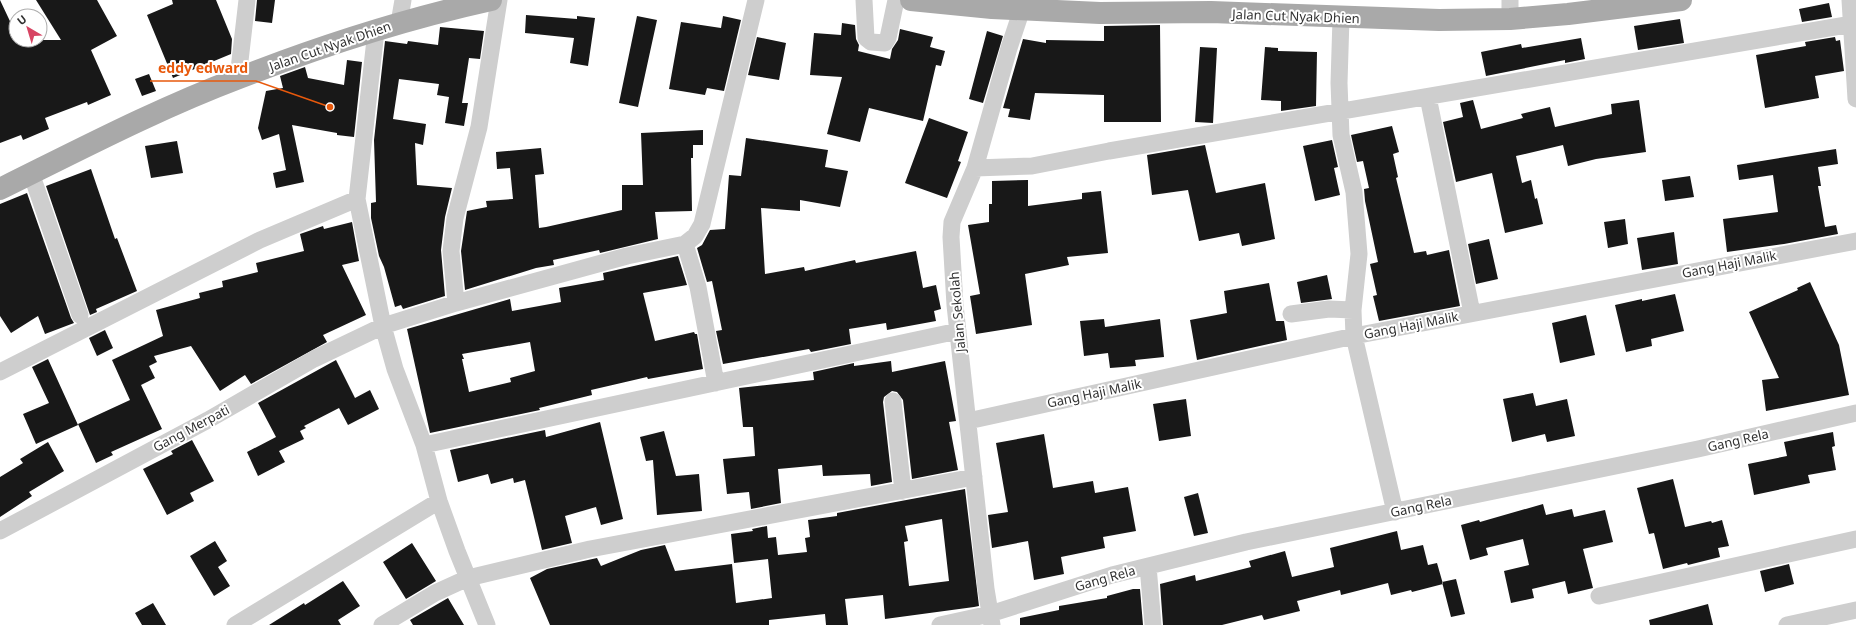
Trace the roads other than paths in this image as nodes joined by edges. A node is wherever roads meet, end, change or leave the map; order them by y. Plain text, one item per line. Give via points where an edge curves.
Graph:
1 (248, 0) edge
2 (403, 0) edge
3 (490, 0) edge
4 (499, 0) edge
5 (756, 0) edge
6 (864, 0) edge
7 (896, 0) edge
8 (911, 0) edge
9 (1681, 0) edge
10 (1850, 0) edge
11 (1139, 6) edge
12 (1211, 6) edge
13 (1022, 9) junction
14 (1510, 9) edge
15 (1341, 18) junction
16 (399, 23) junction
17 (1852, 24) junction
18 (376, 31) junction
19 (238, 78) junction
20 (1428, 96) junction
21 (1856, 98) edge
22 (1339, 112) junction
23 (975, 168) junction
24 (31, 174) junction
25 (0, 189) edge
26 (357, 199) junction
27 (1856, 240) edge
28 (685, 244) junction
29 (456, 303) junction
30 (1353, 310) junction
31 (1472, 313) junction
32 (1291, 314) dead end
33 (80, 315) dead end
34 (383, 326) junction
35 (958, 331) junction
36 (1354, 336) junction
37 (0, 372) edge
38 (716, 383) junction
39 (893, 401) dead end
40 (1856, 413) edge
41 (968, 421) junction
42 (424, 445) junction
43 (974, 478) junction
44 (903, 491) junction
45 (440, 500) junction
46 (1395, 512) junction
47 (0, 531) edge
48 (1856, 539) edge
49 (1148, 566) junction
50 (468, 578) junction
51 (1600, 596) dead end
52 (1856, 610) edge
53 (991, 619) edge
54 (235, 625) edge
55 (382, 625) edge
56 (487, 625) edge
57 (940, 625) edge
58 (1153, 625) edge
59 (1787, 625) edge

1 - 19 street
2 - 16 street
3 - 16 main road, Jalan Cut Nyak Dhien
4 - 29 street via 479,127 455,218 451,252
5 - 28 street via 702,224 695,236
6 - 7 street via 866,38 871,42 885,43
8 - 13 main road, Jalan Cut Nyak Dhien
9 - 14 main road, Jalan Cut Nyak Dhien via 1568,14
10 - 17 street
11 - 12 main road, Jalan Cut Nyak Dhien
11 - 13 main road, Jalan Cut Nyak Dhien via 1100,13
12 - 15 main road, Jalan Cut Nyak Dhien
13 - 23 street, Jalan Sekolah
14 - 15 main road, Jalan Cut Nyak Dhien via 1439,20
15 - 22 street
16 - 18 main road, Jalan Cut Nyak Dhien
17 - 20 street
17 - 21 street
18 - 19 main road, Jalan Cut Nyak Dhien via 305,53
18 - 26 street
19 - 24 main road, Jalan Cut Nyak Dhien via 139,121
20 - 22 street
20 - 31 street
22 - 23 street via 1032,166
22 - 30 street via 1341,135 1354,192 1358,254
23 - 35 street, Jalan Sekolah via 952,222 950,237
24 - 25 main road, Jalan Cut Nyak Dhien
24 - 33 street
26 - 34 street
26 - 37 street via 260,240
27 - 31 street, Gang Haji Malik
28 - 29 street, Gang Merpati via 627,256
28 - 38 street via 698,287
29 - 34 street, Gang Merpati
30 - 32 street via 1329,309
30 - 36 street
31 - 36 street, Gang Haji Malik
34 - 42 street via 395,370
34 - 47 street, Gang Merpati via 314,359 208,420
35 - 38 street
35 - 41 street, Jalan Sekolah
36 - 41 street, Gang Haji Malik
36 - 46 street
38 - 42 street
39 - 44 street
40 - 46 street, Gang Rela via 1698,449
41 - 43 street, Jalan Sekolah
42 - 45 street
43 - 44 street
43 - 53 street, Jalan Sekolah
44 - 50 street via 590,549
45 - 50 street
45 - 54 street
46 - 49 street, Gang Rela via 1246,542
48 - 51 street
49 - 53 street, Gang Rela via 1112,575
49 - 58 street
50 - 55 street via 435,593
50 - 56 street
52 - 59 street
53 - 57 street, Gang Rela

